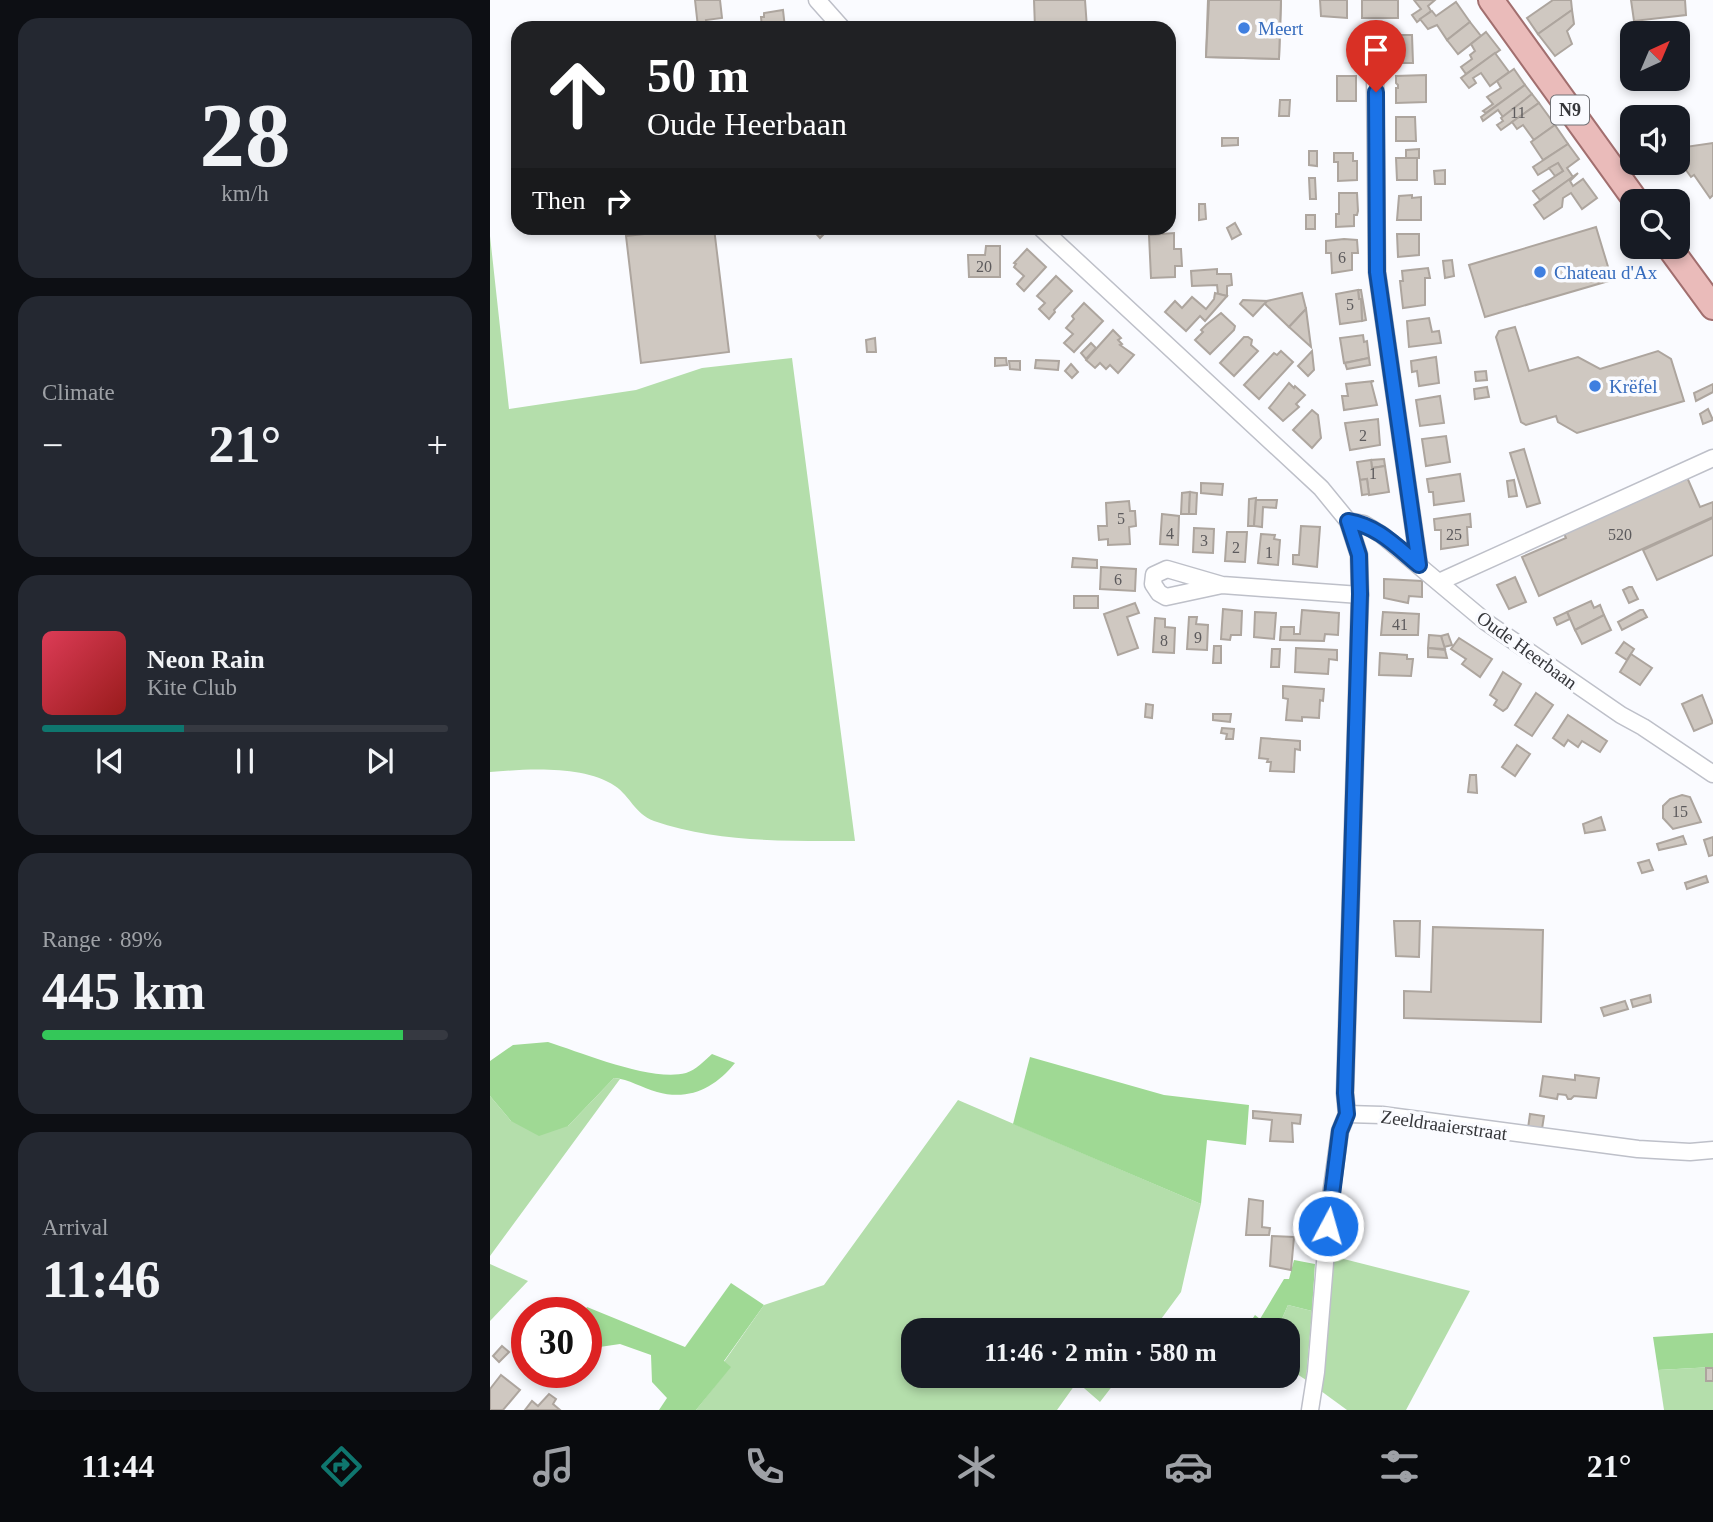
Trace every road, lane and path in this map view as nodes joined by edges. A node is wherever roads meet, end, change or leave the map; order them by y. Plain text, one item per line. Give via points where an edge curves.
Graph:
1 (817, 0) edge
2 (1491, 0) edge
3 (836, 21) edge
4 (1360, 48) dead end
5 (1627, 189) edge
6 (1049, 235) edge
7 (1679, 259) edge
8 (1713, 306) edge
9 (1713, 458) edge
10 (1348, 521) junction
11 (1419, 565) junction
12 (1439, 582) junction
13 (1222, 585) dead end
14 (1360, 594) junction
15 (1713, 774) edge
16 (1347, 1114) junction
17 (1713, 1150) edge
18 (1310, 1410) edge

1 - 3 street
2 - 5 main road, N9
4 - 11 street via 1375,74 1377,272
6 - 10 street, Oude Heerbaan via 1321,488
7 - 8 main road
9 - 12 street
10 - 11 street, Oude Heerbaan via 1373,529
10 - 14 street, Oude Heerbaan via 1359,555
11 - 12 street, Oude Heerbaan
12 - 15 street, Oude Heerbaan via 1496,630
13 - 14 street
14 - 16 street, Oude Heerbaan
16 - 17 street, Zeeldraaierstraat via 1638,1149
16 - 18 street via 1340,1131 1330,1202

